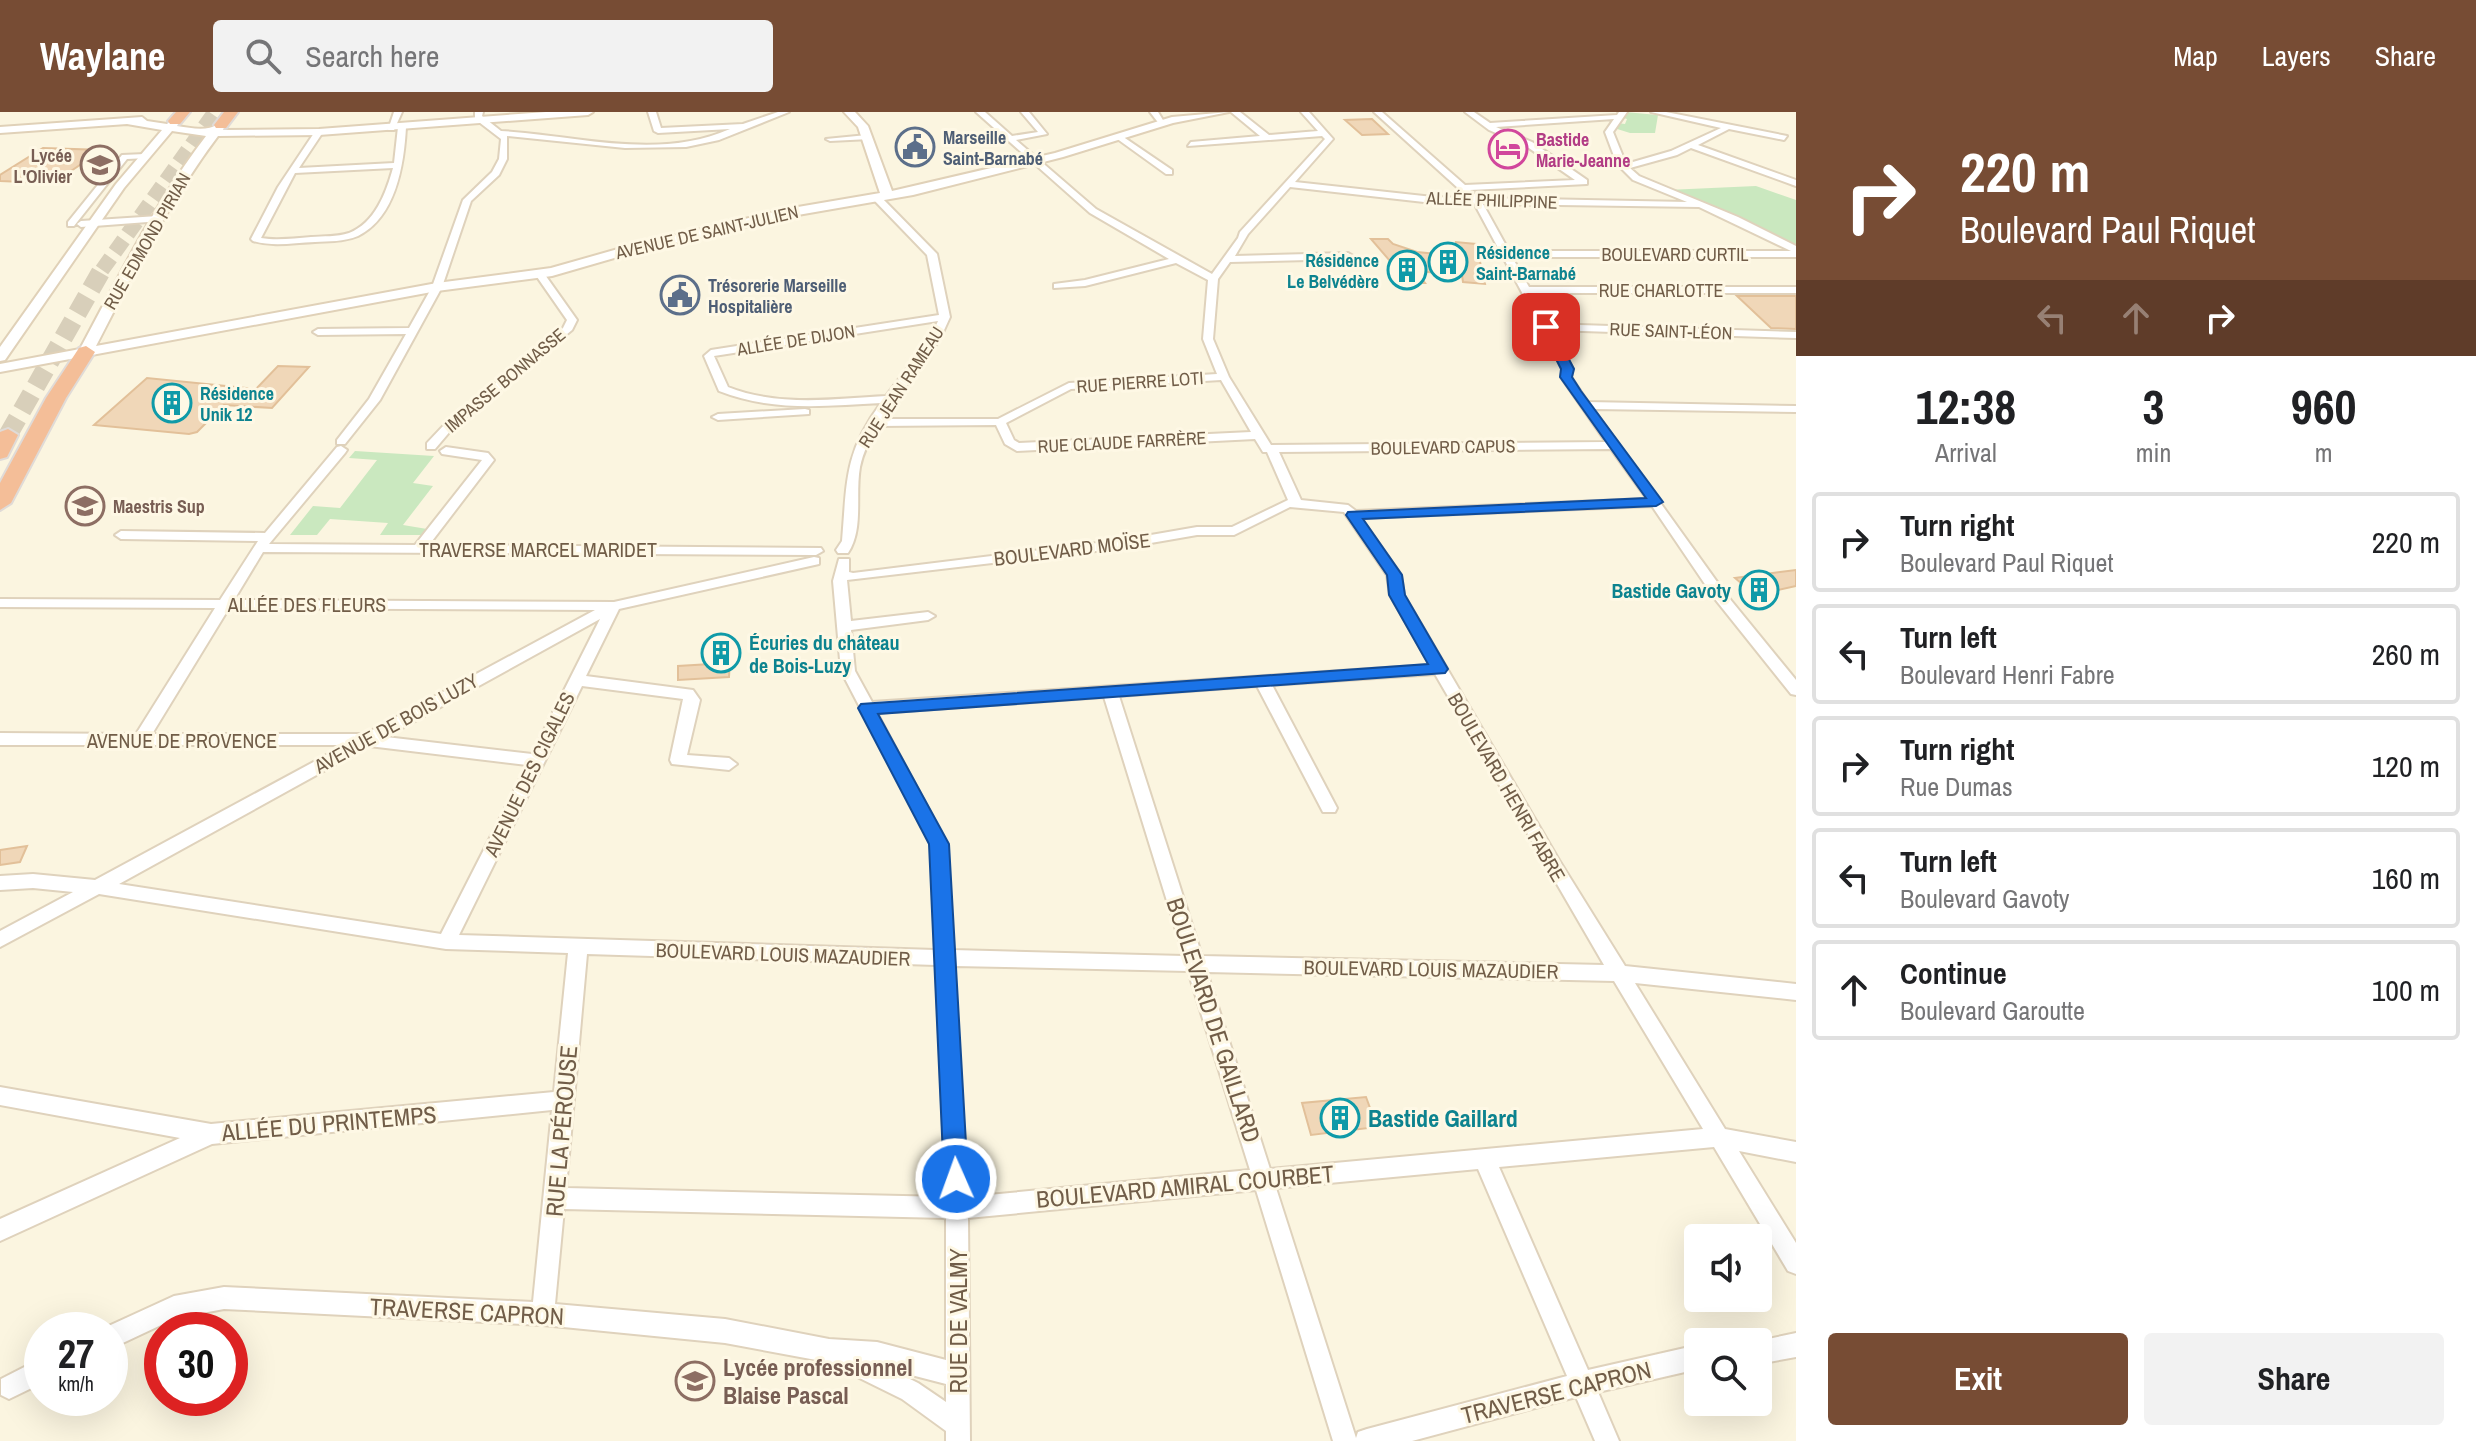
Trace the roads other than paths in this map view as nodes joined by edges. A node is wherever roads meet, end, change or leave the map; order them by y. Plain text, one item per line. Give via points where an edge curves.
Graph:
1 (231, 112) edge
2 (398, 112) edge
3 (588, 112) edge
4 (652, 112) edge
5 (785, 112) edge
6 (849, 112) edge
7 (980, 112) edge
8 (1025, 112) edge
9 (1154, 112) edge
10 (1224, 112) edge
11 (1235, 112) edge
12 (1305, 112) edge
13 (1378, 112) edge
14 (1469, 112) edge
15 (1655, 112) edge
16 (1620, 115) edge
17 (481, 116) edge
18 (175, 121) edge
19 (1163, 123) junction
20 (744, 126) junction
21 (1488, 126) junction
22 (1728, 127) junction
23 (397, 128) junction
24 (218, 129) junction
25 (0, 130) edge
26 (319, 132) junction
27 (501, 133) junction
28 (1325, 133) junction
29 (1119, 136) junction
30 (867, 137) junction
31 (1266, 137) junction
32 (1011, 138) junction
33 (1784, 138) dead end
34 (830, 139) dead end
35 (1191, 144) dead end
36 (1691, 145) junction
37 (145, 156) junction
38 (1037, 160) junction
39 (399, 164) junction
40 (1624, 167) junction
41 (294, 169) junction
42 (1169, 172) dead end
43 (1289, 184) junction
44 (1462, 188) junction
45 (1793, 190) edge
46 (882, 196) junction
47 (1477, 201) junction
48 (1697, 205) junction
49 (158, 219) junction
50 (95, 223) junction
51 (1796, 252) edge
52 (1507, 254) junction
53 (1348, 256) dead end
54 (1229, 259) junction
55 (1177, 260) junction
56 (540, 274) junction
57 (1213, 279) junction
58 (1057, 286) dead end
59 (437, 287) junction
60 (1527, 290) junction
61 (1796, 290) edge
62 (945, 317) junction
63 (1546, 327) junction
64 (412, 331) junction
65 (318, 332) dead end
66 (1796, 335) edge
67 (89, 347) junction
68 (0, 357) edge
69 (8, 366) edge
70 (0, 374) edge
71 (1224, 377) junction
72 (886, 404) junction
73 (1584, 405) junction
74 (1796, 409) edge
75 (718, 417) dead end
76 (1000, 422) junction
77 (874, 423) junction
78 (1259, 435) junction
79 (1615, 445) junction
80 (431, 446) dead end
81 (1271, 449) junction
82 (446, 451) dead end
83 (1656, 502) junction
84 (0, 503) edge
85 (1296, 503) junction
86 (1353, 515) junction
87 (121, 535) dead end
88 (265, 542) junction
89 (419, 549) junction
90 (815, 556) junction
91 (843, 563) junction
92 (0, 603) edge
93 (226, 603) junction
94 (614, 606) junction
95 (928, 616) dead end
96 (844, 626) junction
97 (1439, 669) junction
98 (583, 680) junction
99 (1262, 681) junction
100 (1796, 690) edge
101 (1110, 692) junction
102 (867, 708) junction
103 (0, 739) edge
104 (141, 739) junction
105 (365, 740) junction
106 (535, 760) junction
107 (729, 764) dead end
108 (1329, 808) dead end
109 (0, 883) edge
110 (97, 887) junction
111 (0, 940) edge
112 (446, 942) junction
113 (578, 948) junction
114 (947, 958) junction
115 (1196, 964) junction
116 (1618, 973) junction
117 (1796, 992) edge
118 (0, 1096) edge
119 (564, 1100) junction
120 (211, 1134) junction
121 (1718, 1137) junction
122 (1796, 1152) edge
123 (1484, 1158) junction
124 (1264, 1178) junction
125 (556, 1198) junction
126 (957, 1208) junction
127 (0, 1230) edge
128 (1796, 1263) edge
129 (543, 1314) junction
130 (128, 1329) edge
131 (1796, 1345) edge
132 (1772, 1349) edge
133 (829, 1351) junction
134 (1684, 1360) edge
135 (958, 1375) junction
136 (24, 1379) edge
137 (1584, 1383) junction
138 (9, 1387) dead end
139 (958, 1433) edge
140 (1345, 1441) edge
141 (1367, 1441) edge
142 (1607, 1441) edge

1 - 24 highway
2 - 23 street
3 - 17 street
4 - 20 street via 658,131
5 - 20 street
6 - 30 street
7 - 32 street
8 - 32 street via 1043,134
9 - 19 street
10 - 19 street, AVENUE DE SAINT-JULIEN
11 - 31 street
12 - 28 street
13 - 44 street
14 - 21 street
15 - 22 street
16 - 21 street
16 - 40 street via 1609,132
17 - 23 street
17 - 27 street
18 - 24 street
18 - 25 street
18 - 37 street
19 - 29 street, AVENUE DE SAINT-JULIEN
20 - 27 street via 707,143 654,147
21 - 44 street via 1529,144 1584,182
22 - 33 street
22 - 36 street
23 - 26 street
23 - 39 street
24 - 26 street
24 - 49 street, RUE EDMOND PIRIAN
26 - 41 street
27 - 59 street via 503,159 467,200
28 - 31 street
28 - 43 street via 1329,139
29 - 38 street, AVENUE DE SAINT-JULIEN
29 - 42 street
30 - 34 street
30 - 46 street
31 - 35 street
32 - 38 street
36 - 40 street
36 - 45 street
37 - 50 street
37 - 50 street via 125,157 71,224
38 - 46 street, AVENUE DE SAINT-JULIEN
38 - 55 street via 1093,211
39 - 41 street
39 - 41 street via 387,197 356,234 256,239
40 - 48 street via 1636,178
43 - 47 street, ALLÉE PHILIPPINE
43 - 54 street via 1243,234
44 - 47 street
46 - 56 street, AVENUE DE SAINT-JULIEN via 792,212
46 - 62 street, RUE JEAN RAMEAU via 932,254
47 - 48 street, ALLÉE PHILIPPINE
47 - 52 street
48 - 51 street
49 - 50 street
49 - 67 street, RUE EDMOND PIRIAN
50 - 68 street
51 - 52 street, BOULEVARD CURTIL
52 - 60 street
53 - 54 street
54 - 57 street
55 - 57 street
55 - 58 street
56 - 59 street, AVENUE DE SAINT-JULIEN
56 - 80 street, IMPASSE BONNASSE via 572,320 567,330
57 - 71 street via 1208,339
59 - 64 street
59 - 67 street, AVENUE DE SAINT-JULIEN
60 - 61 street, RUE CHARLOTTE
60 - 63 street
62 - 72 street, RUE JEAN RAMEAU via 935,339
62 - 72 street, ALLÉE DE DIJON via 709,356 723,389 740,396
63 - 66 street, RUE SAINT-LÉON
63 - 73 street
64 - 65 street
64 - 88 street via 374,400
67 - 68 street, AVENUE DE SAINT-JULIEN
67 - 69 street, AVENUE DE SAINT-JULIEN
67 - 84 highway
69 - 70 street
71 - 76 street, RUE PIERRE LOTI via 1069,386
71 - 78 street
72 - 75 street
72 - 77 street, RUE JEAN RAMEAU
73 - 74 street
73 - 79 street
76 - 77 street, RUE PIERRE LOTI
76 - 78 street, RUE CLAUDE FARRÈRE via 1017,447
77 - 91 street, RUE JEAN RAMEAU via 854,467
78 - 81 street
79 - 81 street, BOULEVARD CAPUS
79 - 83 street
81 - 85 street
82 - 89 street via 488,460
83 - 86 street
83 - 100 street via 1720,596
85 - 86 street via 1348,509
85 - 91 street, BOULEVARD MOÏSE via 1234,531 1197,531 853,577
86 - 97 street, BOULEVARD HENRI FABRE via 1394,575 1397,595
87 - 88 street, TRAVERSE MARCEL MARIDET
88 - 89 street, TRAVERSE MARCEL MARIDET
88 - 93 street
89 - 90 street, TRAVERSE MARCEL MARIDET
90 - 91 street via 828,567
90 - 91 street via 829,547
90 - 94 street, AVENUE DE BOIS LUZY
91 - 96 street, RUE JEAN RAMEAU
92 - 93 street, ALLÉE DES FLEURS
93 - 94 street, ALLÉE DES FLEURS
93 - 104 street
94 - 98 street, AVENUE DES CIGALES
94 - 105 street, AVENUE DE BOIS LUZY
95 - 96 street
96 - 102 street, RUE JEAN RAMEAU via 848,671
97 - 99 street
97 - 116 street, BOULEVARD HENRI FABRE
98 - 106 street, AVENUE DES CIGALES
98 - 107 street via 688,694 692,700 678,760
99 - 101 street
99 - 108 street
101 - 102 street
101 - 115 street, BOULEVARD DE GAILLARD
102 - 114 street, RUE DE VALMY via 939,844
103 - 104 street, AVENUE DE PROVENCE
104 - 105 street, AVENUE DE PROVENCE
105 - 106 street, AVENUE DE PROVENCE
105 - 110 street, AVENUE DE BOIS LUZY
106 - 112 street, AVENUE DES CIGALES
109 - 110 street, BOULEVARD LOUIS MAZAUDIER
110 - 111 street, AVENUE DE BOIS LUZY
110 - 112 street, BOULEVARD LOUIS MAZAUDIER
112 - 113 street, BOULEVARD LOUIS MAZAUDIER
113 - 114 street, BOULEVARD LOUIS MAZAUDIER
113 - 119 street, RUE LA PÉROUSE
114 - 115 street, BOULEVARD LOUIS MAZAUDIER
114 - 126 street, RUE DE VALMY
115 - 116 street, BOULEVARD LOUIS MAZAUDIER
115 - 124 street, BOULEVARD DE GAILLARD
116 - 117 street, BOULEVARD LOUIS MAZAUDIER
116 - 121 street, BOULEVARD HENRI FABRE
118 - 120 street, ALLÉE DU PRINTEMPS
119 - 120 street, ALLÉE DU PRINTEMPS
119 - 125 street, RUE LA PÉROUSE
120 - 127 street
121 - 122 street, BOULEVARD AMIRAL COURBET
121 - 123 street, BOULEVARD AMIRAL COURBET
121 - 128 street, BOULEVARD HENRI FABRE
123 - 124 street, BOULEVARD AMIRAL COURBET
123 - 137 street
124 - 126 street, BOULEVARD AMIRAL COURBET
124 - 140 street, BOULEVARD DE GAILLARD
125 - 126 street, BOULEVARD AMIRAL COURBET
125 - 129 street, RUE LA PÉROUSE
126 - 135 street, RUE DE VALMY
129 - 130 street, TRAVERSE CAPRON via 224,1298 174,1307
129 - 133 street, TRAVERSE CAPRON via 725,1331
131 - 132 street
133 - 135 street, TRAVERSE CAPRON via 877,1354
133 - 139 street, TRAVERSE CAPRON via 910,1391
134 - 137 street, TRAVERSE CAPRON
135 - 139 street, RUE DE VALMY
136 - 138 street
137 - 141 street, TRAVERSE CAPRON
137 - 142 street

